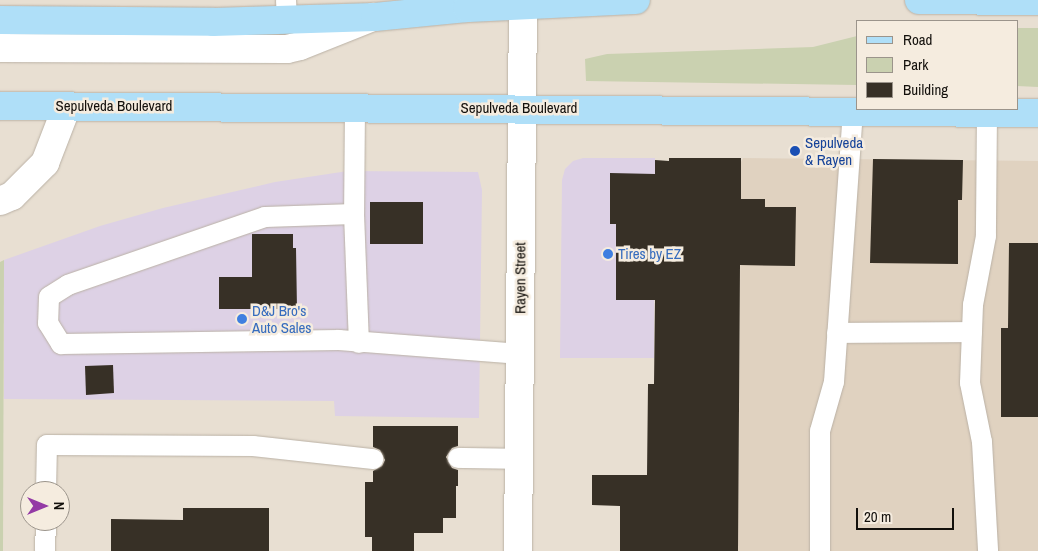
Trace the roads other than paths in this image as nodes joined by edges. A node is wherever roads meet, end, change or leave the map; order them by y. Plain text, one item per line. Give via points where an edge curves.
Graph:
1 (636, 0) edge
2 (919, 0) edge
3 (1034, 1) edge
4 (523, 5) junction
5 (286, 10) edge
6 (375, 17) junction
7 (0, 20) edge
8 (0, 48) edge
9 (0, 106) edge
10 (67, 106) junction
11 (355, 107) junction
12 (522, 108) junction
13 (853, 111) junction
14 (987, 112) junction
15 (1038, 113) edge
16 (0, 201) edge
17 (354, 214) junction
18 (972, 332) junction
19 (837, 333) junction
20 (359, 343) junction
21 (520, 354) junction
22 (458, 458) dead end
23 (373, 459) dead end
24 (519, 459) junction
25 (46, 481) edge
26 (46, 531) edge
27 (45, 551) edge
28 (518, 551) edge
29 (820, 551) edge
30 (988, 551) edge

1 - 4 main road
2 - 3 main road
4 - 6 main road
4 - 12 street, Rayen Street
5 - 6 main road
5 - 7 main road via 213,22
6 - 8 street via 287,49
9 - 10 main road, Sepulveda Boulevard
10 - 11 main road, Sepulveda Boulevard
10 - 16 street via 44,163 12,196
11 - 12 main road, Sepulveda Boulevard
11 - 17 lane
12 - 13 main road, Sepulveda Boulevard
12 - 21 street, Rayen Street
13 - 14 main road, Sepulveda Boulevard
13 - 19 lane
14 - 15 main road, Sepulveda Boulevard
14 - 18 lane via 986,236 973,305
17 - 20 lane
17 - 20 lane via 265,217 68,285 49,297 48,323 61,344 339,340
18 - 19 lane
18 - 30 lane via 970,383 982,442
19 - 29 lane via 834,382 820,431
20 - 21 lane
21 - 24 street, Rayen Street
22 - 24 lane
23 - 25 lane via 253,446 47,445
24 - 28 street, Rayen Street
26 - 27 lane

